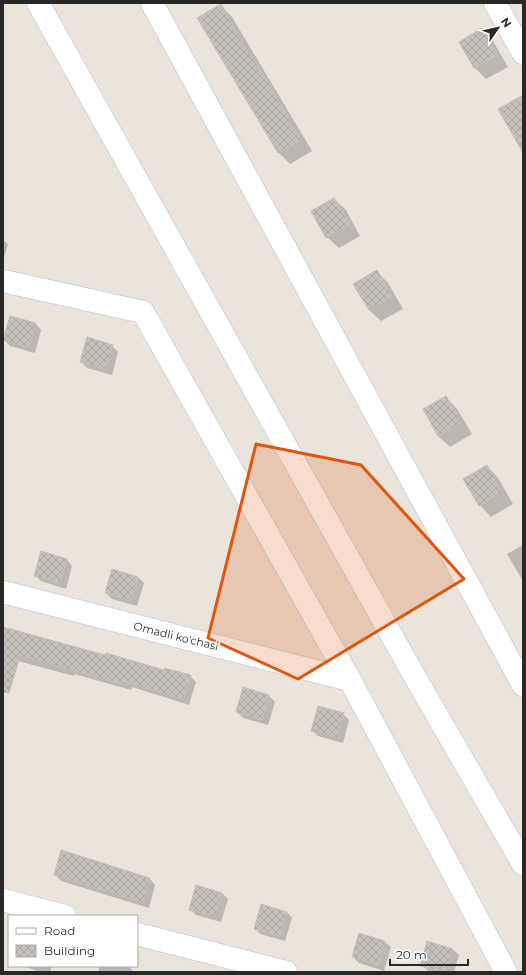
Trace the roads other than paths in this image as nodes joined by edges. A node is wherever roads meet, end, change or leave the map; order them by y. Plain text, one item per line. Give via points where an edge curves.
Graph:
1 (38, 3) edge
2 (152, 3) edge
3 (495, 3) edge
4 (523, 53) edge
5 (3, 281) edge
6 (3, 592) edge
7 (350, 680) junction
8 (523, 685) edge
9 (523, 864) edge
10 (3, 900) edge
11 (61, 915) edge
12 (138, 934) edge
13 (286, 972) edge
14 (506, 972) edge

1 - 9 street via 415,677
2 - 8 street
3 - 4 street
5 - 7 street via 143,312
6 - 7 street, Omadli ko'chasi
7 - 14 street
10 - 11 street
12 - 13 street

